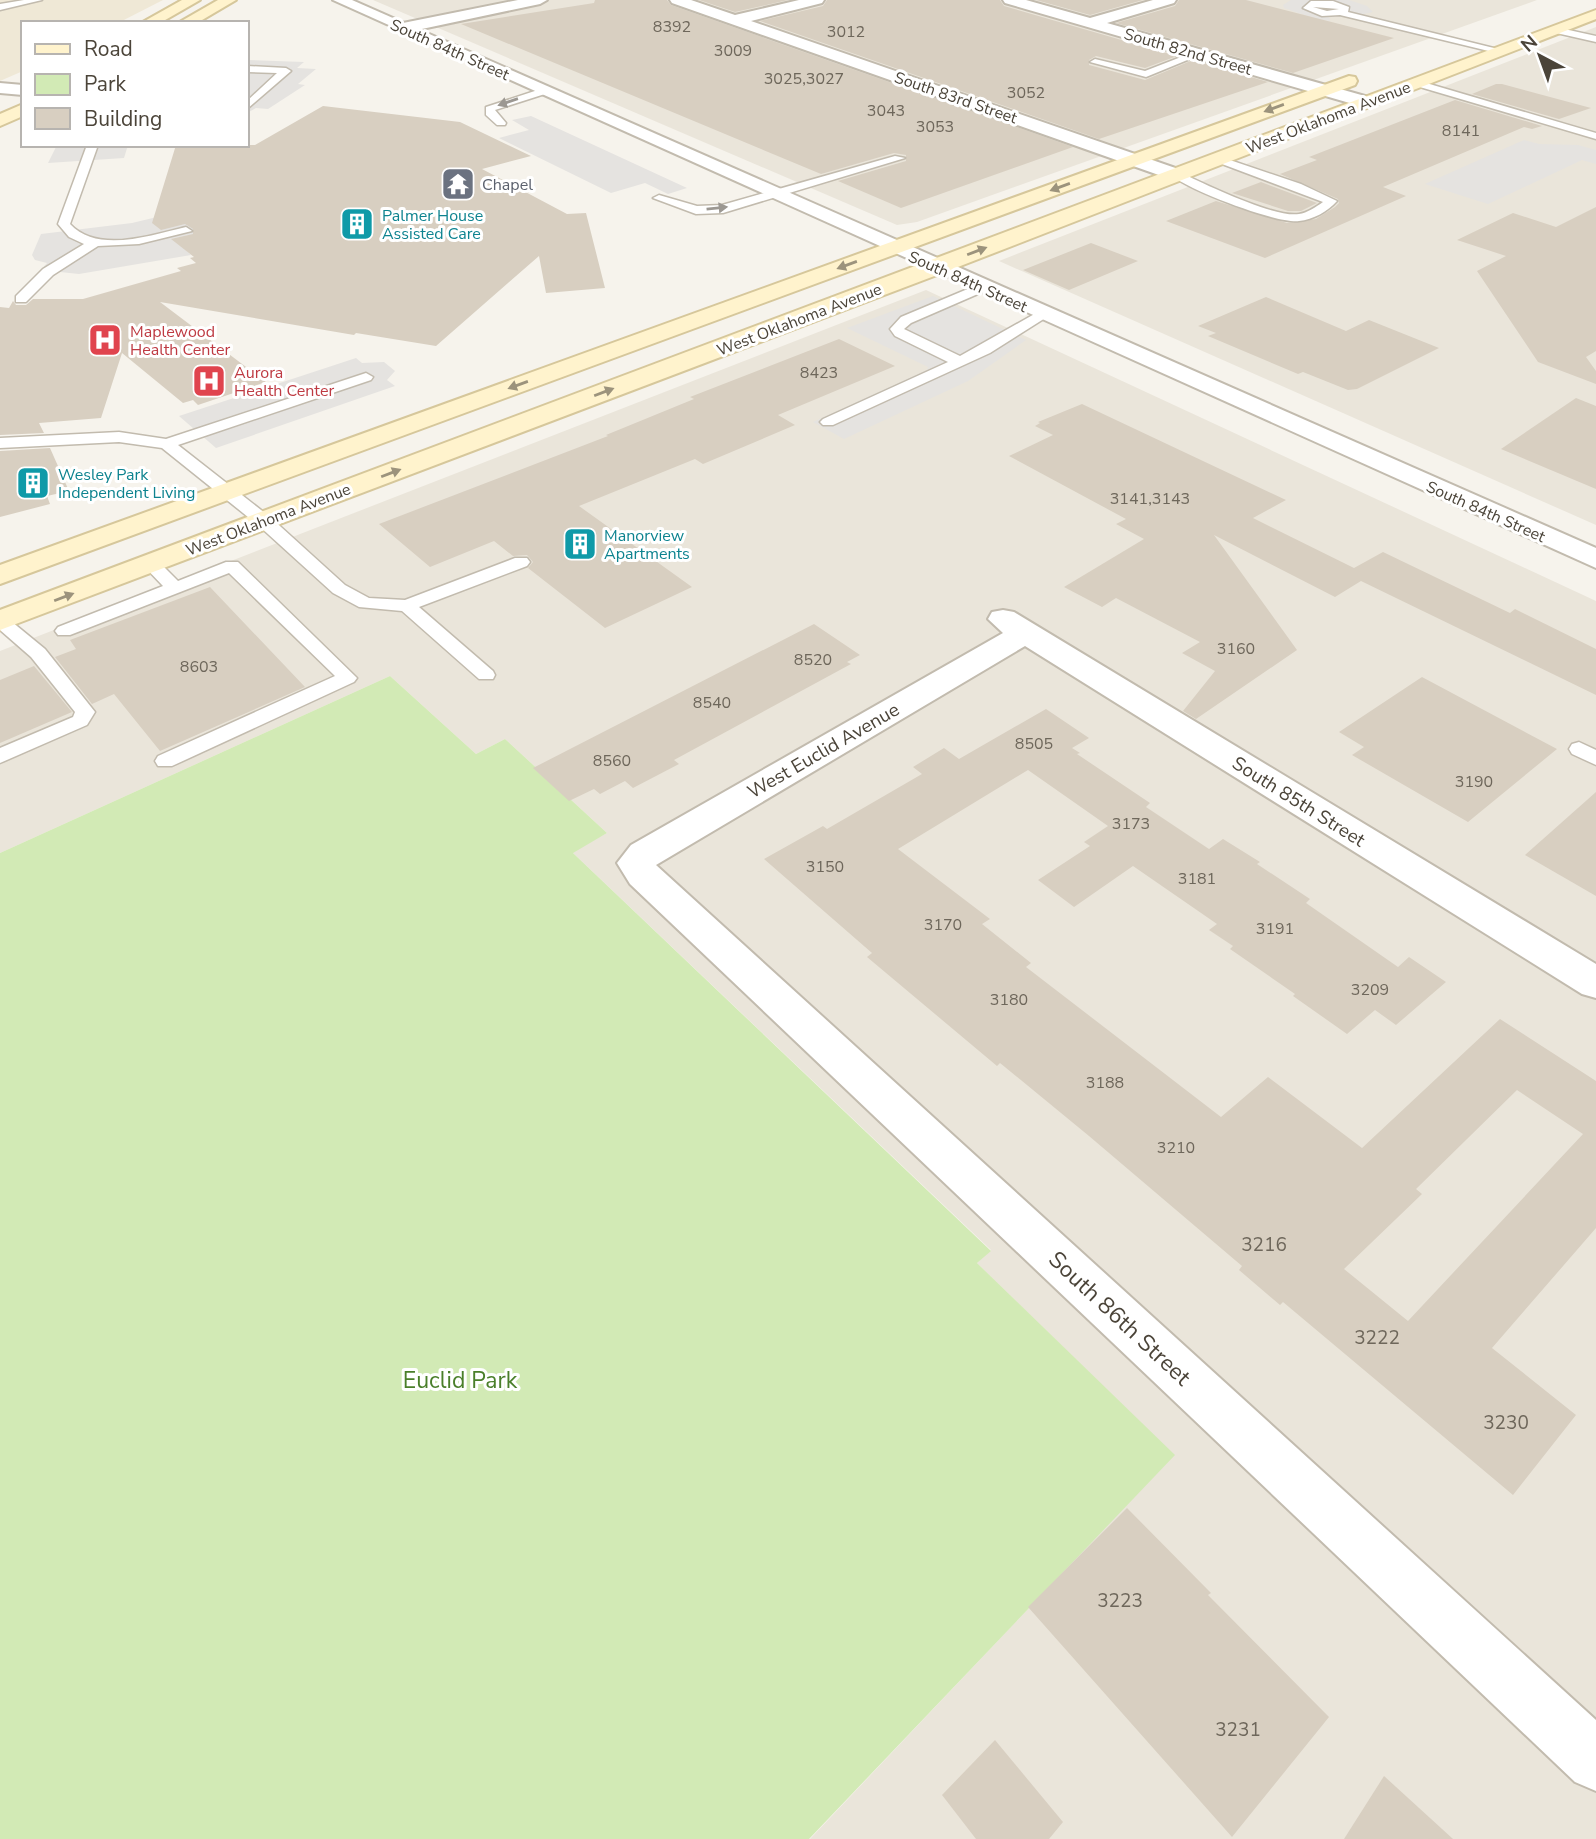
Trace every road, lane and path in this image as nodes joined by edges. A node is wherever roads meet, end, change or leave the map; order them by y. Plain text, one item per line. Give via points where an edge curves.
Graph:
1 (38, 0) edge
2 (192, 0) edge
3 (340, 0) edge
4 (540, 0) edge
5 (677, 0) edge
6 (817, 0) edge
7 (1010, 0) edge
8 (1168, 0) edge
9 (1316, 0) edge
10 (228, 1) edge
11 (1328, 3) junction
12 (0, 7) edge
13 (1342, 13) junction
14 (1596, 14) edge
15 (735, 20) junction
16 (152, 21) edge
17 (190, 21) edge
18 (1090, 23) junction
19 (1495, 27) dead end
20 (403, 28) junction
21 (1555, 30) junction
22 (1596, 39) edge
23 (1458, 40) junction
24 (1501, 51) junction
25 (1197, 54) junction
26 (1422, 54) dead end
27 (1095, 62) dead end
28 (248, 69) edge
29 (1374, 72) dead end
30 (1416, 83) junction
31 (1479, 88) dead end
32 (16, 89) edge
33 (1323, 90) junction
34 (544, 91) junction
35 (1460, 95) junction
36 (0, 98) edge
37 (1366, 102) junction
38 (248, 105) edge
39 (21, 109) edge
40 (0, 121) edge
41 (501, 122) dead end
42 (1596, 136) edge
43 (92, 147) edge
44 (899, 158) dead end
45 (1218, 159) junction
46 (1134, 160) junction
47 (1177, 175) junction
48 (776, 195) junction
49 (659, 198) dead end
50 (186, 231) dead end
51 (94, 243) junction
52 (894, 248) junction
53 (937, 267) junction
54 (982, 288) junction
55 (21, 299) dead end
56 (1043, 315) junction
57 (960, 362) junction
58 (366, 377) dead end
59 (828, 422) dead end
60 (0, 443) edge
61 (167, 444) junction
62 (227, 492) junction
63 (264, 521) junction
64 (1596, 559) edge
65 (521, 562) dead end
66 (151, 564) junction
67 (0, 575) edge
68 (175, 588) junction
69 (407, 606) junction
70 (0, 621) edge
71 (1013, 625) joint
72 (64, 631) dead end
73 (486, 675) dead end
74 (0, 756) edge
75 (165, 761) dead end
76 (643, 875) joint
77 (1596, 983) edge
78 (1596, 1761) edge

1 - 12 lane
2 - 16 main road
3 - 20 street, South 84th Street
4 - 20 street
5 - 15 street, South 83rd Street
6 - 15 street
7 - 18 street, South 82nd Street
8 - 18 street
9 - 11 lane
10 - 17 main road
11 - 13 lane via 1345,8
11 - 13 lane via 1306,6 1319,13
13 - 23 lane
14 - 21 main road, West Oklahoma Avenue
15 - 46 street, South 83rd Street
18 - 25 street, South 82nd Street
19 - 23 main road, West Oklahoma Avenue
20 - 34 street, South 84th Street
21 - 22 lane
21 - 24 main road, West Oklahoma Avenue
23 - 24 lane
23 - 26 main road, West Oklahoma Avenue
24 - 30 main road, West Oklahoma Avenue
25 - 27 lane via 1146,74
25 - 33 street, South 82nd Street
28 - 38 lane via 286,71
29 - 33 main road, West Oklahoma Avenue
30 - 35 lane
30 - 37 main road, West Oklahoma Avenue
31 - 35 lane
32 - 36 main road
33 - 37 street, South 82nd Street
33 -> 46 main road, West Oklahoma Avenue
34 -> 41 lane via 490,109 491,116
34 - 48 street, South 84th Street
35 - 42 lane
37 - 45 main road, West Oklahoma Avenue
39 - 40 main road
43 - 51 lane via 64,224 79,239
44 - 48 lane
45 - 47 main road, West Oklahoma Avenue
45 - 47 lane via 1331,201 1295,219
46 - 47 street, South 83rd Street
46 -> 52 main road, West Oklahoma Avenue
53 -> 47 main road, West Oklahoma Avenue
49 -> 48 lane via 696,210 723,209
48 - 52 street, South 84th Street
50 - 51 lane
51 - 55 lane via 48,272
52 - 53 street, South 84th Street
52 -> 62 main road, West Oklahoma Avenue
53 - 54 street, South 84th Street
63 -> 53 main road, West Oklahoma Avenue
54 - 56 street, South 84th Street
54 - 57 lane via 906,320 897,329
56 - 57 lane
56 - 64 street, South 84th Street
57 - 59 lane
58 - 61 lane
60 - 61 lane via 119,437
61 - 62 lane
62 - 63 lane
62 - 67 main road, West Oklahoma Avenue
63 - 66 main road, West Oklahoma Avenue
63 - 69 lane via 339,589 365,603
65 - 69 lane
66 - 68 lane
70 -> 66 main road, West Oklahoma Avenue
68 - 72 lane
68 - 75 lane via 232,566 347,678
69 - 73 lane
70 - 74 lane via 38,653 85,712 79,721
71 - 76 street, West Euclid Avenue via 644,853 636,863
71 - 77 street, South 85th Street
76 - 78 street, South 86th Street

